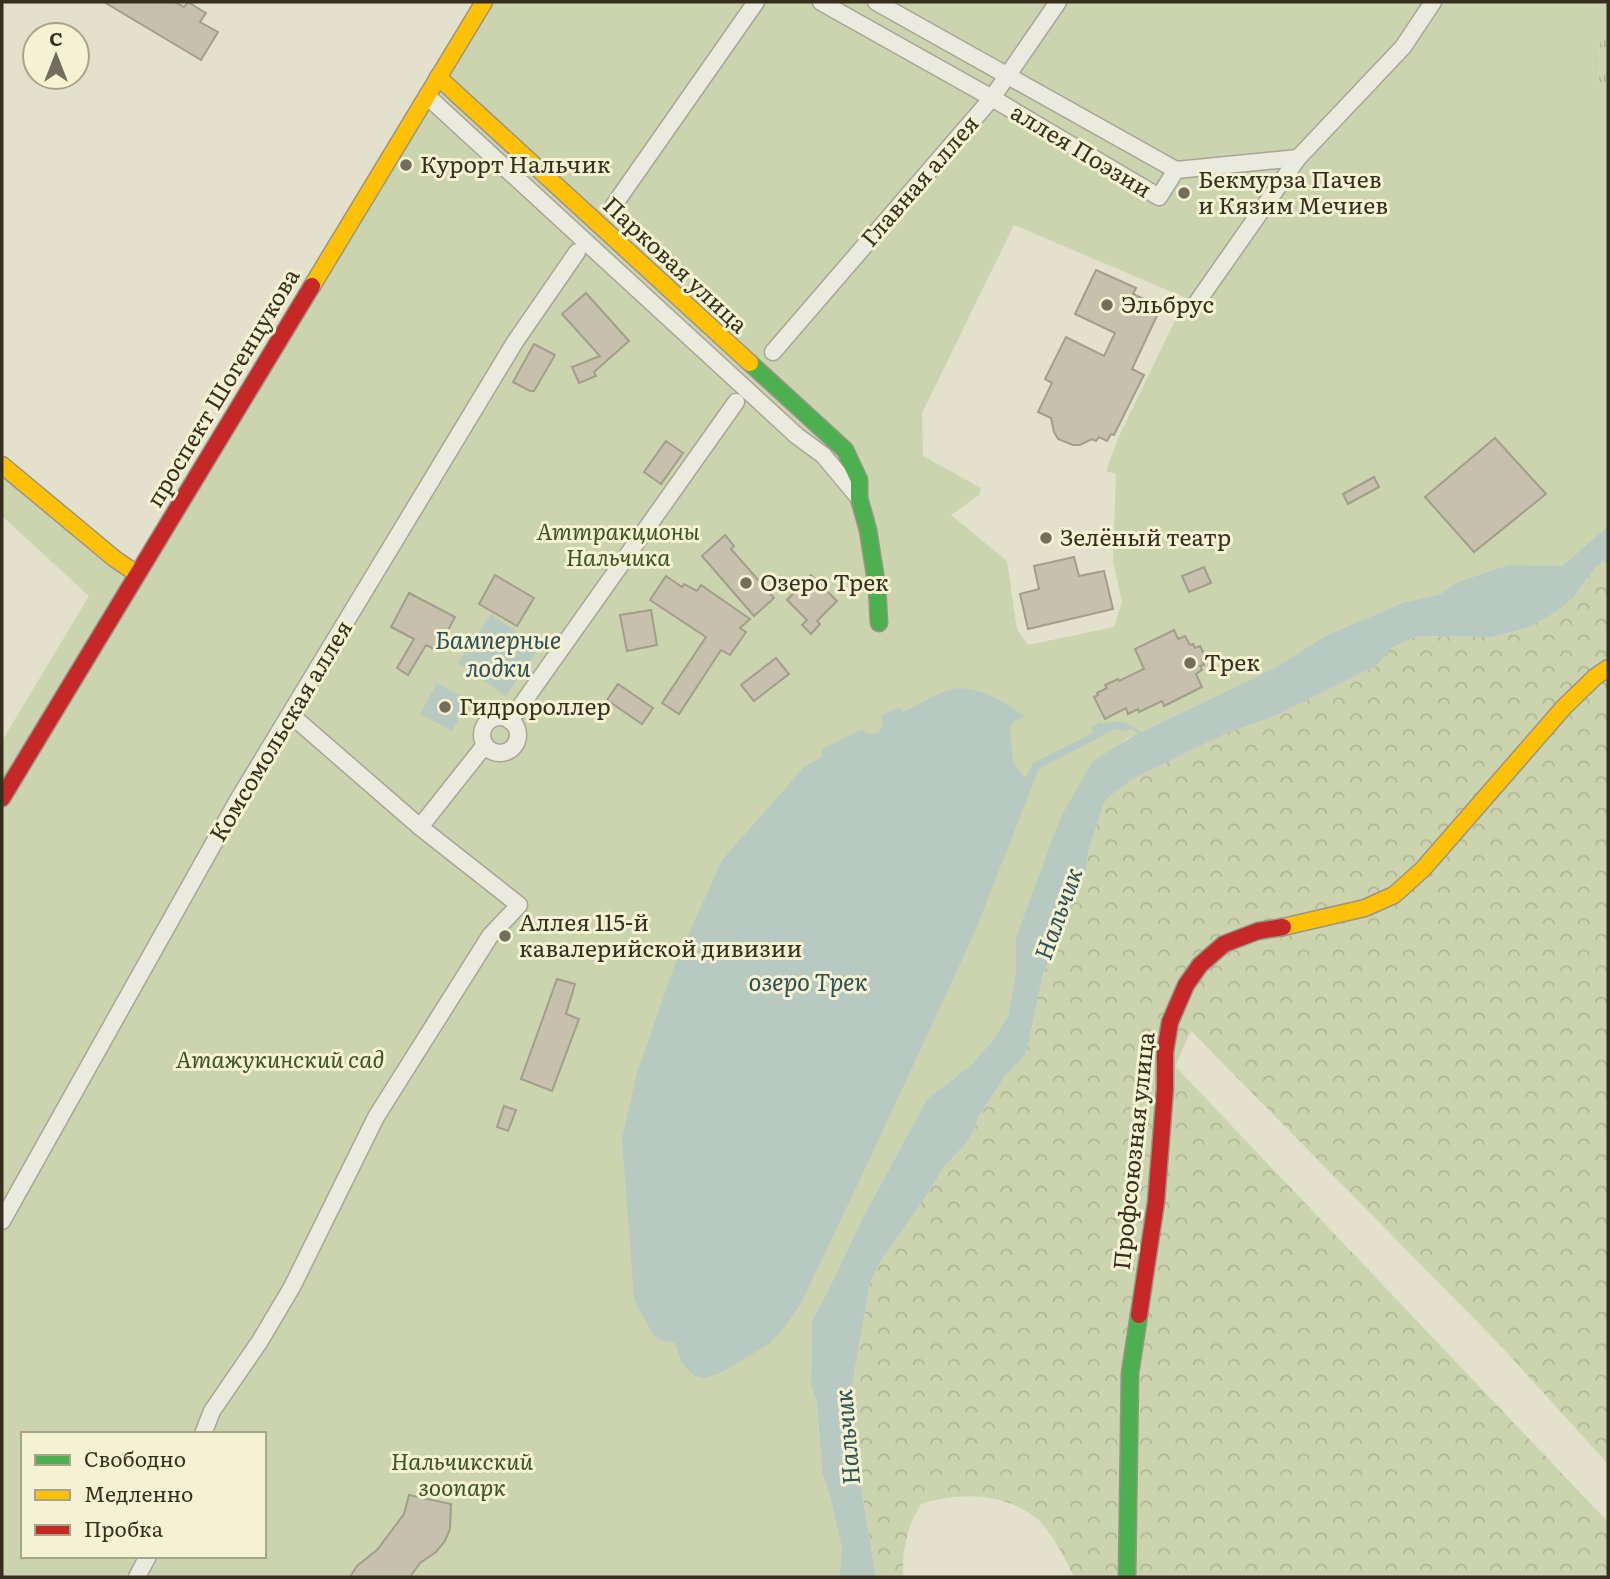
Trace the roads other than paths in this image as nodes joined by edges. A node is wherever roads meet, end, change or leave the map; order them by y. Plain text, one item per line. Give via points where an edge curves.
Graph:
1 (484, 2) edge
2 (756, 2) edge
3 (821, 2) edge
4 (876, 2) edge
5 (1058, 2) edge
6 (1433, 2) edge
7 (1007, 76) junction
8 (438, 77) junction
9 (426, 96) junction
10 (992, 98) junction
11 (1298, 158) junction
12 (1176, 170) junction
13 (614, 205) dead end
14 (577, 251) dead end
15 (1198, 301) dead end
16 (772, 352) dead end
17 (736, 402) dead end
18 (2, 465) edge
19 (859, 498) junction
20 (137, 573) junction
21 (879, 623) dead end
22 (1608, 668) edge
23 (291, 715) junction
24 (510, 721) junction
25 (485, 745) junction
26 (2, 798) edge
27 (420, 827) junction
28 (2, 1221) edge
29 (204, 1432) edge
30 (147, 1558) edge
31 (137, 1577) edge
32 (1127, 1577) edge

1 - 8 street, проспект Шогенцукова
2 - 13 street
3 - 10 street, аллея Поэзии
4 - 7 street, аллея Поэзии
5 - 7 street, Главная аллея
6 - 11 street via 1403,47
7 - 10 street, Главная аллея
7 - 12 street, аллея Поэзии
8 - 9 street, проспект Шогенцукова
8 - 19 street, Парковая улица via 845,450 859,480
9 - 19 street, Парковая улица via 822,455
9 - 20 street, проспект Шогенцукова
10 - 12 street, аллея Поэзии via 1159,197
10 - 16 street, Главная аллея
11 - 12 street
11 - 15 street
14 - 23 street, Комсомольская аллея via 515,342
17 - 24 street
18 - 20 street
19 - 21 street, Парковая улица via 868,530
20 - 26 street, проспект Шогенцукова
22 - 32 street, Профсоюзная улица via 1564,707 1423,869 1394,895 1365,908 1235,939 1200,965 1186,985 1170,1022 1165,1052 1156,1202 1130,1373
23 - 27 street
23 - 28 street, Комсомольская аллея via 238,800
24 - 25 street via 499,718 488,723 482,734
24 - 25 street via 517,729 515,746 500,753
25 - 27 street
27 - 29 street via 519,905 490,936 376,1117 292,1287 212,1410
30 - 31 street

